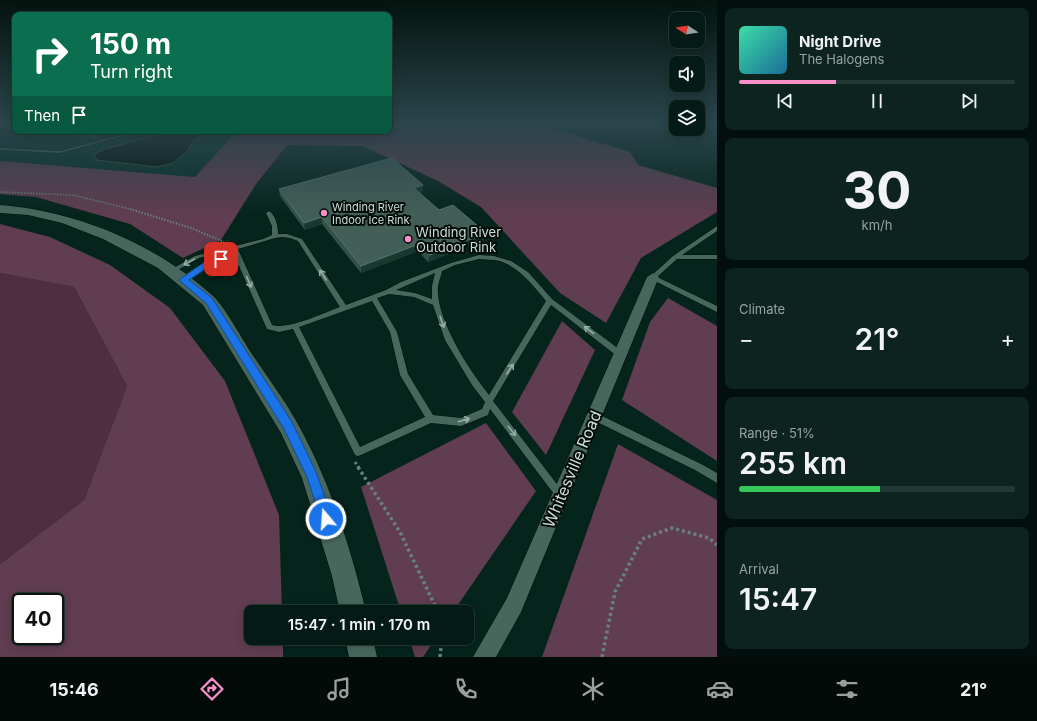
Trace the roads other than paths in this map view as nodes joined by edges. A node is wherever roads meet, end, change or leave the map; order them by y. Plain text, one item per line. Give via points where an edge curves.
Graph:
1 (0, 209) edge
2 (269, 214) dead end
3 (717, 228) edge
4 (275, 235) junction
5 (234, 247) junction
6 (675, 257) junction
7 (717, 257) edge
8 (242, 264) junction
9 (439, 271) junction
10 (178, 276) junction
11 (653, 277) junction
12 (388, 292) junction
13 (373, 297) junction
14 (550, 301) junction
15 (436, 302) junction
16 (344, 307) junction
17 (717, 309) edge
18 (295, 326) junction
19 (620, 354) junction
20 (489, 401) junction
21 (594, 416) junction
22 (431, 419) junction
23 (717, 478) edge
24 (560, 495) junction
25 (352, 605) edge
26 (360, 645) edge
27 (363, 657) edge
28 (484, 657) edge

1 - 10 street via 66,220 108,236 163,264
2 - 4 lane via 275,226
3 - 6 lane
4 - 5 lane
16 -> 4 lane via 300,240 292,236
5 - 8 lane
5 -> 10 lane via 197,257
6 - 7 lane
6 - 11 lane
8 - 10 lane via 227,259 214,260
8 -> 18 lane via 268,327 281,329
9 - 12 lane
9 - 14 lane via 478,257 509,262 526,274
9 - 15 lane via 435,286
10 - 25 street via 209,301 288,426 312,476 346,576
11 - 17 lane
11 - 19 street, Whitesville Road
12 - 13 lane
12 - 15 lane via 415,295
13 - 16 lane
13 - 22 lane via 393,332 404,375
19 -> 14 lane
20 -> 14 lane
15 -> 20 lane via 448,338
16 - 18 lane
18 - 22 lane via 358,452
19 - 21 street, Whitesville Road
22 -> 20 lane via 461,422 485,412
20 -> 24 lane
21 - 23 lane
21 - 24 street, Whitesville Road
24 - 28 street, Whitesville Road via 514,605
26 - 27 street

